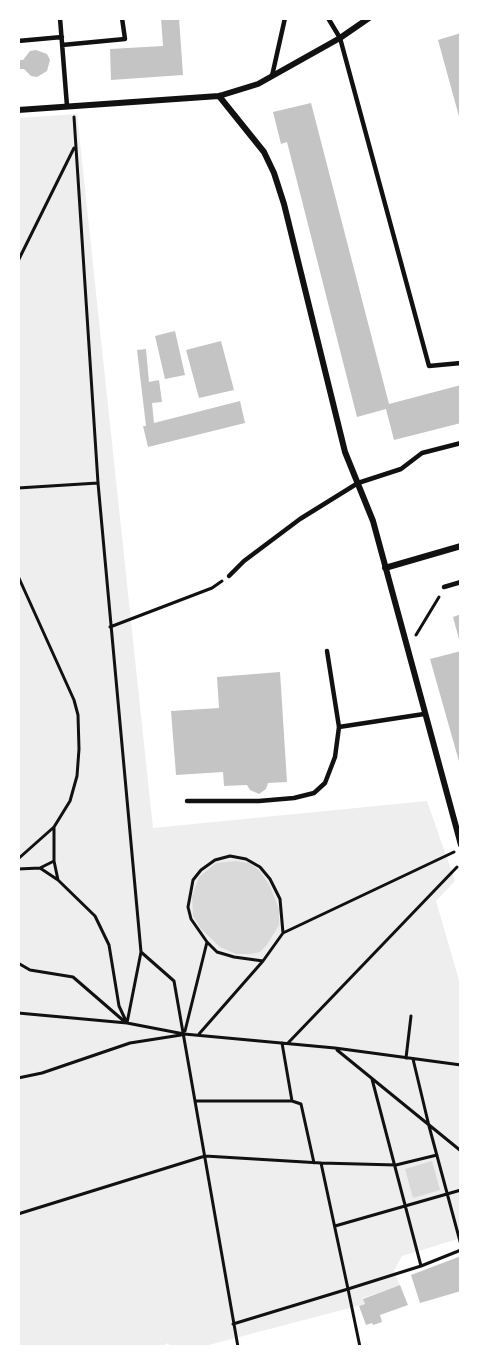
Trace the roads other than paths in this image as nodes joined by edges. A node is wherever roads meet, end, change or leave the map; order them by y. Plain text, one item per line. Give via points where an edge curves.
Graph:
1 (60, 18) edge
2 (122, 18) edge
3 (285, 18) edge
4 (328, 18) edge
5 (369, 18) edge
6 (62, 37) junction
7 (340, 38) junction
8 (18, 41) edge
9 (62, 45) junction
10 (272, 76) junction
11 (219, 96) junction
12 (71, 106) junction
13 (18, 110) edge
14 (461, 363) edge
15 (461, 443) edge
16 (358, 483) junction
17 (461, 546) edge
18 (385, 568) junction
19 (229, 576) road end
20 (461, 582) edge
21 (444, 587) road end
22 (327, 651) dead end
23 (424, 714) junction
24 (339, 727) junction
25 (187, 801) dead end
26 (461, 812) edge
27 (452, 815) junction
28 (461, 848) edge

1 - 6 lane
2 - 9 lane via 125,39
3 - 10 lane
4 - 7 lane
5 - 7 street
6 - 8 lane
6 - 9 lane
7 - 10 street
7 - 14 lane via 429,366
9 - 12 lane
10 - 11 street
11 - 12 street
11 - 16 street via 264,152 274,173 345,452
12 - 13 street
15 - 16 lane via 422,453 401,469
16 - 18 street
16 - 19 lane via 300,519
17 - 18 street
18 - 23 street
20 - 21 lane
22 - 24 lane
23 - 24 lane
23 - 27 street
24 - 25 lane via 335,757 325,783 314,794 259,801
26 - 27 lane
27 - 28 street

